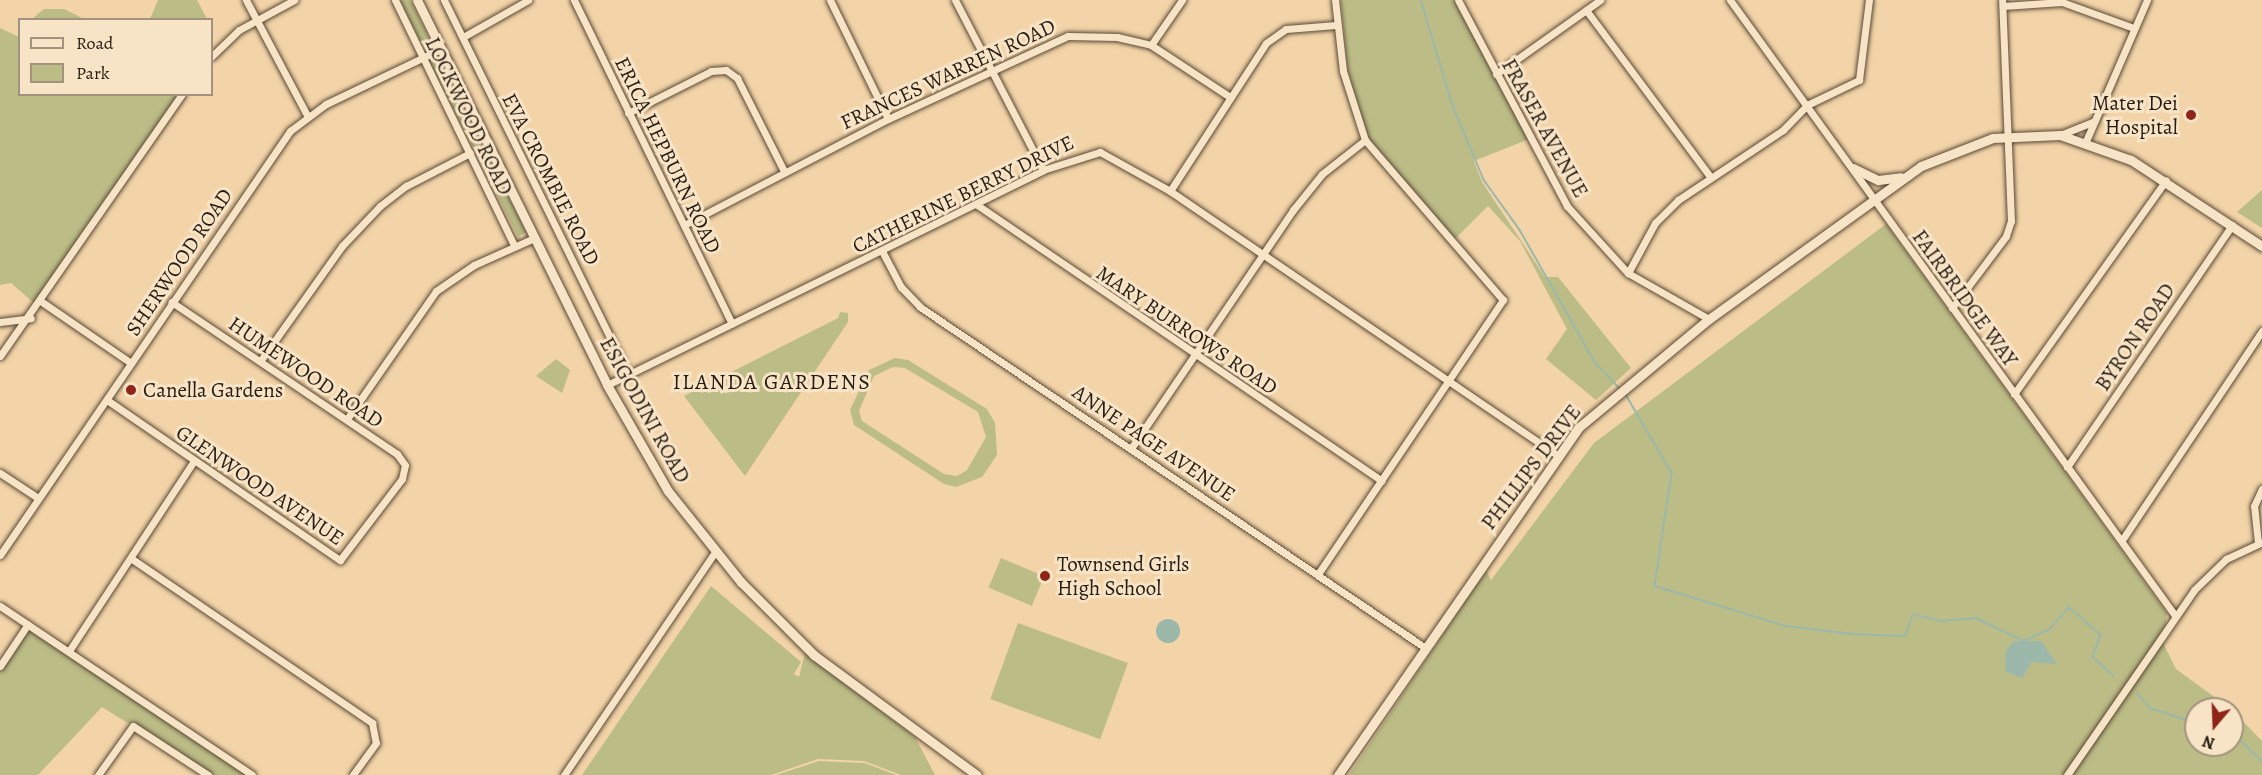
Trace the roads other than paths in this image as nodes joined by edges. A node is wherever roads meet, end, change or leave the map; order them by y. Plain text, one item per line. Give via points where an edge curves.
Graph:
1 (246, 0) edge
2 (294, 0) edge
3 (395, 0) edge
4 (417, 0) edge
5 (444, 0) edge
6 (528, 0) edge
7 (574, 0) edge
8 (830, 0) edge
9 (955, 0) edge
10 (1182, 0) edge
11 (1335, 0) edge
12 (1458, 0) edge
13 (1600, 0) edge
14 (1730, 0) edge
15 (1869, 0) edge
16 (2147, 0) edge
17 (2002, 3) edge
18 (1586, 10) junction
19 (255, 19) junction
20 (1336, 25) junction
21 (2134, 28) junction
22 (463, 37) junction
23 (1150, 45) junction
24 (441, 49) junction
25 (213, 55) edge
26 (421, 57) junction
27 (989, 70) junction
28 (1496, 74) junction
29 (181, 96) edge
30 (1230, 97) junction
31 (1808, 105) junction
32 (628, 113) junction
33 (308, 115) junction
34 (888, 119) junction
35 (2095, 121) junction
36 (2060, 135) junction
37 (2011, 136) junction
38 (1365, 140) junction
39 (2086, 141) junction
40 (470, 153) junction
41 (1853, 168) junction
42 (1043, 170) junction
43 (784, 171) junction
44 (1905, 177) junction
45 (1711, 178) junction
46 (2166, 180) junction
47 (1170, 191) junction
48 (1875, 200) junction
49 (976, 204) junction
50 (684, 225) junction
51 (2232, 225) junction
52 (534, 238) junction
53 (514, 245) junction
54 (2262, 246) edge
55 (882, 251) junction
56 (1260, 254) junction
57 (1628, 273) junction
58 (42, 302) junction
59 (172, 302) junction
60 (1952, 308) junction
61 (31, 318) junction
62 (1709, 319) junction
63 (0, 322) edge
64 (732, 324) junction
65 (2262, 332) edge
66 (0, 356) edge
67 (1198, 356) junction
68 (261, 360) junction
69 (131, 363) junction
70 (628, 374) junction
71 (1448, 384) junction
72 (607, 386) junction
73 (2014, 394) junction
74 (107, 400) junction
75 (347, 419) junction
76 (1132, 447) junction
77 (1557, 455) junction
78 (194, 461) junction
79 (2067, 467) junction
80 (0, 473) edge
81 (402, 479) joint
82 (1382, 481) junction
83 (2262, 489) edge
84 (38, 498) junction
85 (2122, 540) junction
86 (2260, 543) edge
87 (715, 552) junction
88 (0, 555) edge
89 (132, 559) junction
90 (1318, 574) junction
91 (0, 606) edge
92 (2175, 614) junction
93 (28, 624) junction
94 (1424, 647) junction
95 (69, 651) junction
96 (0, 666) edge
97 (98, 775) edge
98 (208, 775) edge
99 (252, 775) edge
100 (353, 775) edge
101 (564, 775) edge
102 (977, 775) edge
103 (1338, 775) edge
104 (2067, 775) edge

1 - 19 street
2 - 19 street
3 - 26 street, LOCKWOOD ROAD
4 - 24 main road, ESIGODINI ROAD
5 - 22 street, EVA CROMBIE ROAD
6 - 22 street
7 - 32 street, ERICA HEPBURN ROAD
8 - 34 street
9 - 27 street
10 - 23 street
11 - 20 street
12 - 28 street, FRASER AVENUE
13 - 18 street
14 - 31 street, FAIRBRIDGE WAY
15 - 31 street via 1859,80
16 - 21 street
17 - 21 street via 2062,2
17 - 37 street
18 - 28 street
18 - 45 street
19 - 25 street
19 - 33 street
20 - 30 street via 1278,33
20 - 38 street via 1353,112
21 - 35 street
22 - 70 street, EVA CROMBIE ROAD
23 - 27 street, FRANCES WARREN ROAD via 1117,37 1068,36
23 - 30 street, FRANCES WARREN ROAD
24 - 26 street, SHERWOOD ROAD
24 - 52 main road, ESIGODINI ROAD
26 - 33 street, SHERWOOD ROAD
26 - 40 street, LOCKWOOD ROAD
27 - 34 street, FRANCES WARREN ROAD
27 - 42 street
28 - 57 street, FRASER AVENUE via 1567,206
29 - 58 street
30 - 47 street
31 - 41 street, FAIRBRIDGE WAY
31 - 45 street via 1783,130
32 - 43 street via 711,71 726,70 737,78
32 - 50 street, ERICA HEPBURN ROAD
33 - 59 street, SHERWOOD ROAD via 273,152
34 - 43 street, FRANCES WARREN ROAD
35 - 36 street
35 - 39 street
36 - 37 main road, PHILLIPS DRIVE
36 - 39 main road, PHILLIPS DRIVE
37 - 44 main road, PHILLIPS DRIVE via 1959,147
37 - 60 street via 2010,229
38 - 56 street via 1309,189
38 - 71 street via 1503,298
39 - 46 main road, PHILLIPS DRIVE
40 - 53 street, LOCKWOOD ROAD
40 - 68 street via 406,186 380,206 342,246
41 - 44 main road via 1878,180
41 - 48 street, FAIRBRIDGE WAY
42 - 47 street, CATHERINE BERRY DRIVE via 1100,152
42 - 49 street, CATHERINE BERRY DRIVE
43 - 50 street, FRANCES WARREN ROAD
44 - 48 main road, PHILLIPS DRIVE
45 - 57 street via 1655,223
46 - 51 main road, PHILLIPS DRIVE
46 - 73 street
47 - 56 street, CATHERINE BERRY DRIVE
48 - 60 street, FAIRBRIDGE WAY
48 - 62 main road, PHILLIPS DRIVE
49 - 55 street, CATHERINE BERRY DRIVE
49 - 67 street, MARY BURROWS ROAD
50 - 64 street, ERICA HEPBURN ROAD
51 - 54 main road, PHILLIPS DRIVE
51 - 79 street, BYRON ROAD
52 - 53 street
52 - 72 main road, ESIGODINI ROAD
53 - 75 street via 436,291
55 - 64 street, CATHERINE BERRY DRIVE
55 - 76 street, ANNE PAGE AVENUE via 901,287 920,307
56 - 67 street
56 - 71 street, CATHERINE BERRY DRIVE
57 - 62 street, FRASER AVENUE
58 - 61 street
58 - 69 street
59 - 68 street, HUMEWOOD ROAD
59 - 69 street, SHERWOOD ROAD
60 - 73 street, FAIRBRIDGE WAY
61 - 63 street
61 - 66 street
62 - 77 main road, PHILLIPS DRIVE via 1607,400
64 - 70 street, CATHERINE BERRY DRIVE
65 - 85 street
67 - 76 street
67 - 82 street, MARY BURROWS ROAD
68 - 75 street, HUMEWOOD ROAD
69 - 74 street, SHERWOOD ROAD
70 - 72 street, CATHERINE BERRY DRIVE
71 - 77 street, CATHERINE BERRY DRIVE
71 - 82 street
72 - 87 main road, ESIGODINI ROAD via 651,465
73 - 79 street, FAIRBRIDGE WAY
74 - 78 street, GLENWOOD AVENUE
74 - 84 street, SHERWOOD ROAD
75 - 81 street, HUMEWOOD ROAD via 403,460
76 - 90 street, ANNE PAGE AVENUE
77 - 94 main road, PHILLIPS DRIVE
78 - 81 street, GLENWOOD AVENUE via 340,560
78 - 89 street
79 - 85 street, FAIRBRIDGE WAY
80 - 84 street
82 - 90 street
83 - 86 street via 2254,506
84 - 88 street, SHERWOOD ROAD
85 - 92 street, FAIRBRIDGE WAY
86 - 92 street via 2226,558
87 - 101 street
87 - 102 main road, ESIGODINI ROAD via 835,673
89 - 95 street
89 - 100 street via 372,723 376,743
90 - 94 street, ANNE PAGE AVENUE
91 - 93 street
92 - 104 street
93 - 95 street
93 - 96 street
94 - 103 main road, PHILLIPS DRIVE
95 - 99 street
97 - 98 street via 133,726

